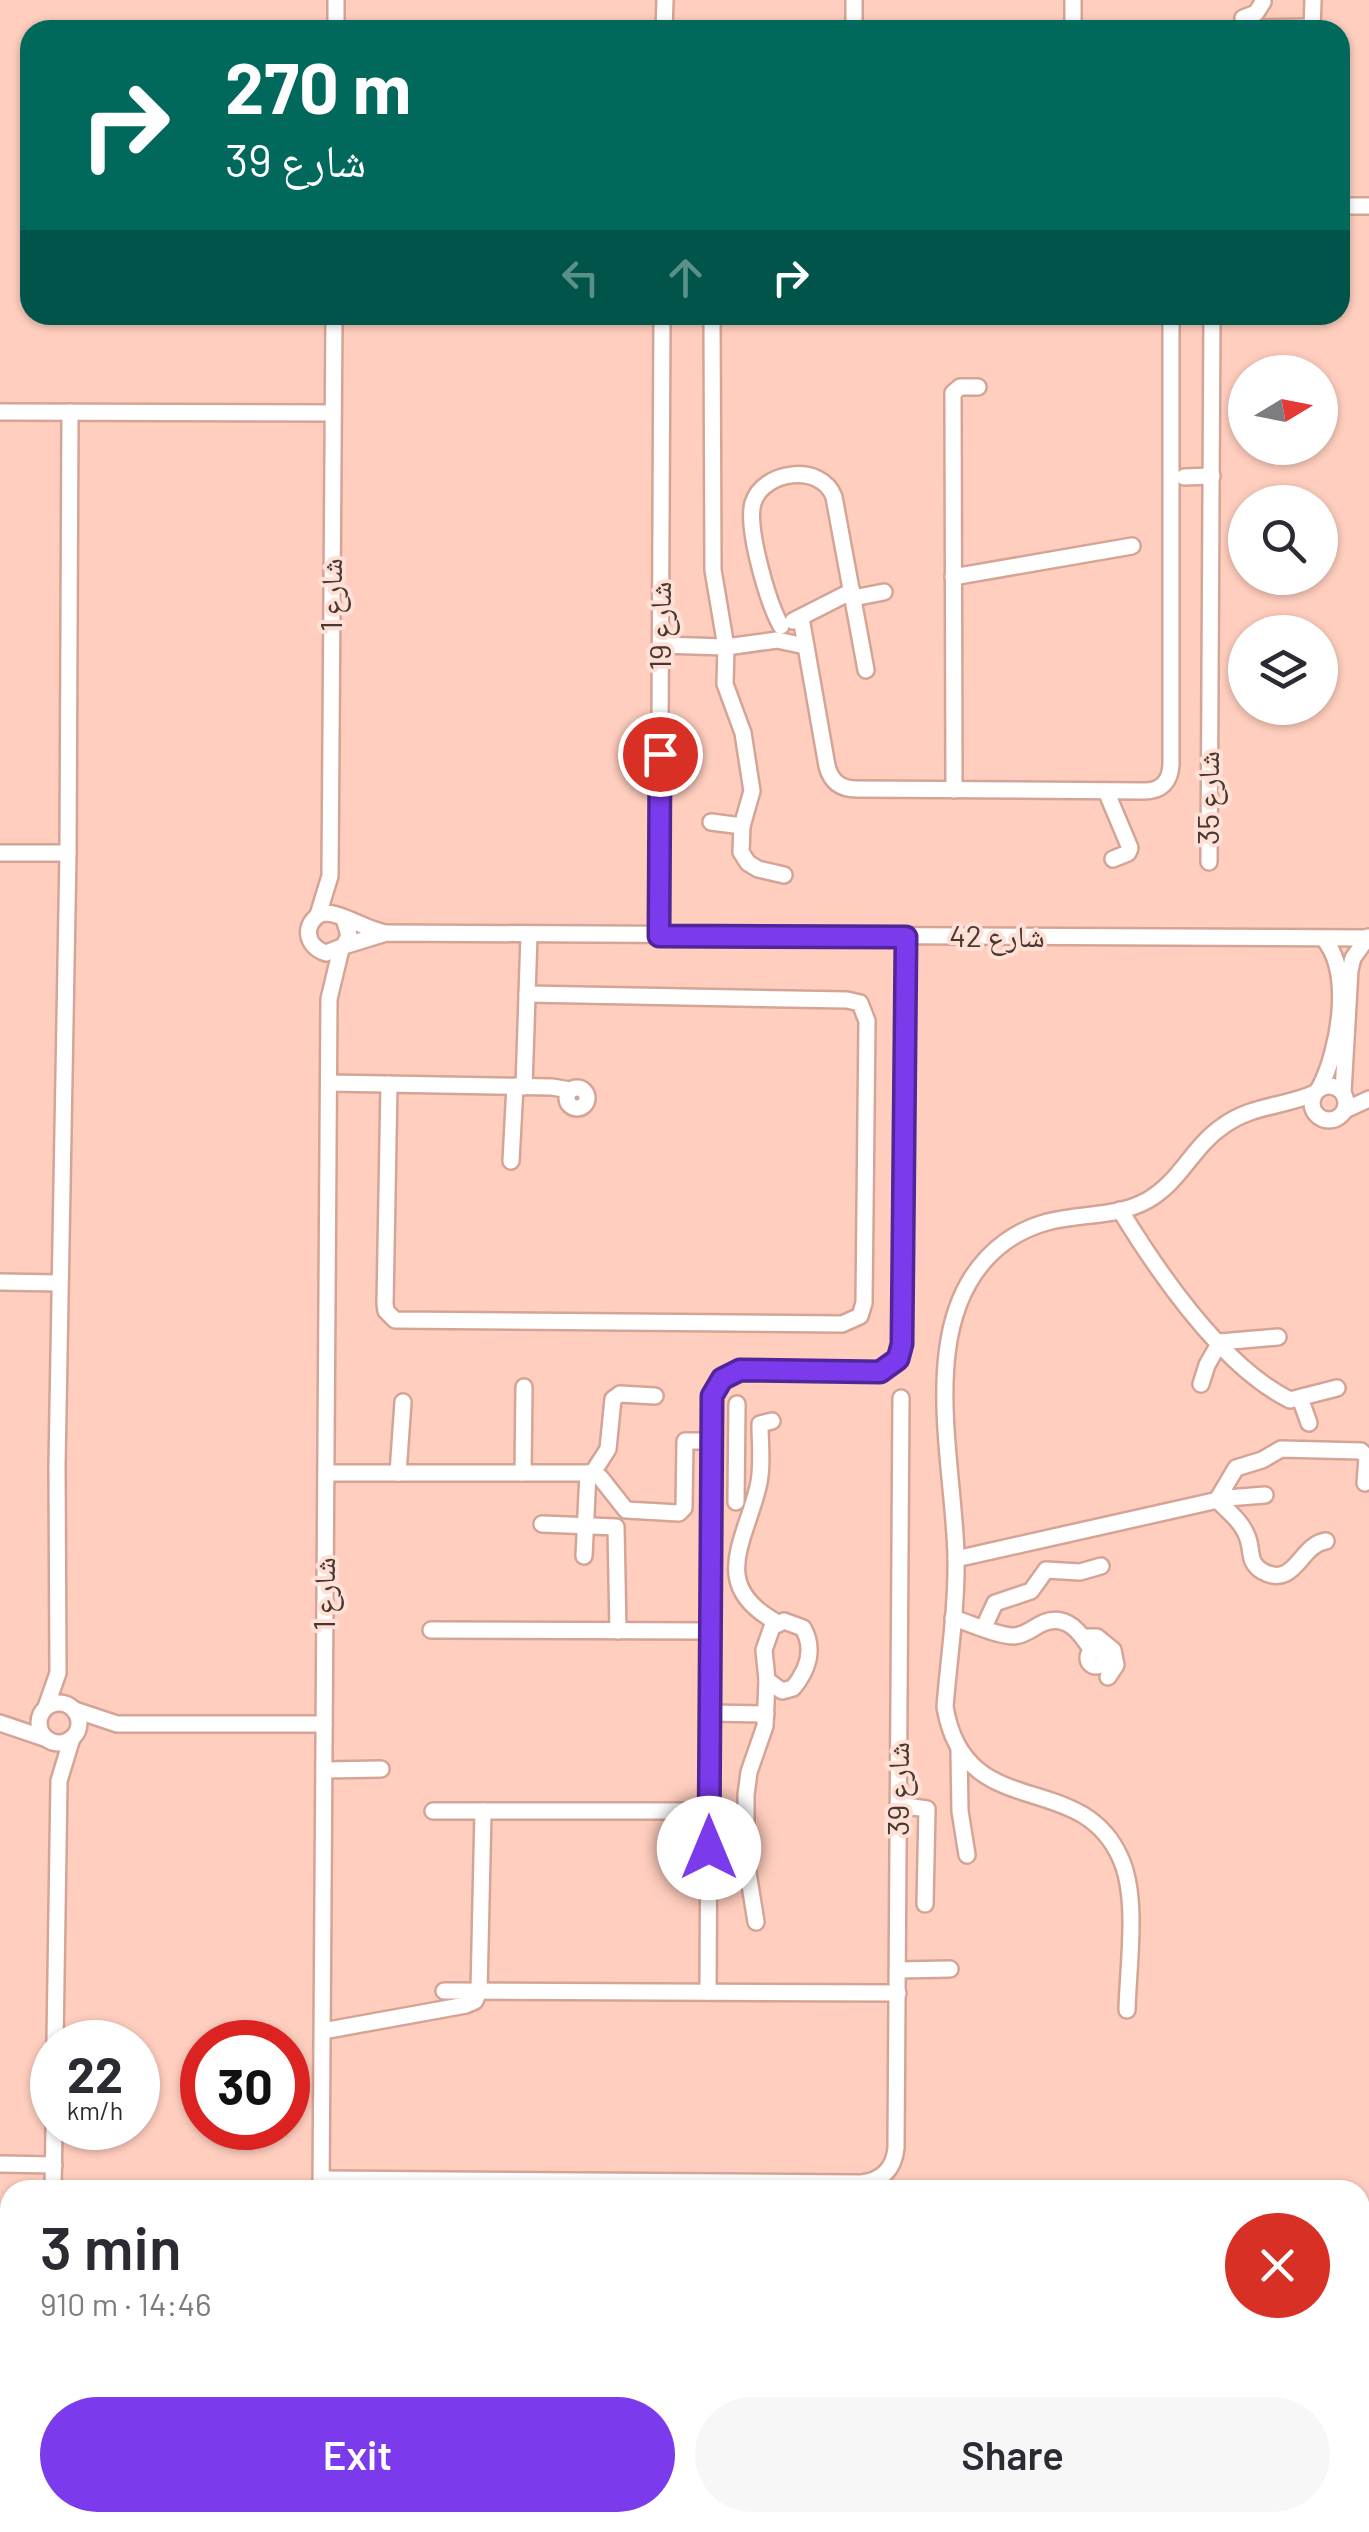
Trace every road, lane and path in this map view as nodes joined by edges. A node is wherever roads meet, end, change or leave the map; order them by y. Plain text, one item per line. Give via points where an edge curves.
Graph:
1 (334, 325) edge
2 (662, 325) edge
3 (712, 325) edge
4 (1171, 325) edge
5 (1212, 325) edge
6 (978, 387) dead end
7 (0, 412) edge
8 (70, 412) junction
9 (333, 413) junction
10 (1212, 476) junction
11 (1177, 477) junction
12 (1132, 546) dead end
13 (953, 577) junction
14 (884, 592) dead end
15 (853, 594) junction
16 (801, 618) junction
17 (780, 626) junction
18 (770, 640) junction
19 (661, 645) junction
20 (806, 646) junction
21 (726, 647) junction
22 (866, 670) dead end
23 (954, 790) junction
24 (1106, 791) junction
25 (710, 822) dead end
26 (742, 826) junction
27 (0, 852) edge
28 (68, 853) junction
29 (1114, 859) dead end
30 (1209, 862) dead end
31 (330, 876) junction
32 (784, 876) dead end
33 (318, 915) junction
34 (343, 918) junction
35 (386, 933) junction
36 (529, 935) junction
37 (659, 936) junction
38 (906, 937) junction
39 (1369, 938) edge
40 (1324, 939) junction
41 (342, 948) junction
42 (317, 950) junction
43 (527, 994) junction
44 (329, 999) junction
45 (328, 1083) junction
46 (389, 1084) junction
47 (520, 1086) junction
48 (570, 1090) dead end
49 (1315, 1097) junction
50 (1345, 1099) junction
51 (1368, 1099) edge
52 (512, 1161) dead end
53 (1120, 1210) junction
54 (0, 1282) edge
55 (59, 1283) junction
56 (1278, 1337) dead end
57 (1220, 1342) junction
58 (1201, 1384) dead end
59 (524, 1387) dead end
60 (1337, 1388) dead end
61 (655, 1396) dead end
62 (901, 1398) dead end
63 (1300, 1398) junction
64 (403, 1402) dead end
65 (736, 1404) dead end
66 (1309, 1423) dead end
67 (736, 1426) junction
68 (710, 1433) junction
69 (326, 1473) junction
70 (398, 1473) junction
71 (523, 1473) junction
72 (590, 1473) junction
73 (1365, 1484) dead end
74 (1265, 1495) dead end
75 (1217, 1500) junction
76 (736, 1502) dead end
77 (542, 1524) dead end
78 (586, 1524) junction
79 (1326, 1541) dead end
80 (584, 1556) dead end
81 (956, 1559) junction
82 (1101, 1566) dead end
83 (953, 1618) junction
84 (778, 1622) junction
85 (984, 1626) junction
86 (431, 1630) dead end
87 (618, 1630) junction
88 (710, 1631) junction
89 (1099, 1662) dead end
90 (58, 1673) junction
91 (767, 1680) junction
92 (793, 1688) junction
93 (46, 1708) junction
94 (74, 1709) junction
95 (710, 1713) junction
96 (766, 1714) junction
97 (1, 1723) edge
98 (117, 1724) junction
99 (324, 1724) junction
100 (73, 1737) junction
101 (47, 1739) junction
102 (959, 1751) junction
103 (381, 1769) dead end
104 (324, 1770) junction
105 (58, 1781) junction
106 (899, 1806) junction
107 (433, 1811) dead end
108 (483, 1811) junction
109 (709, 1811) junction
110 (928, 1811) junction
111 (960, 1811) junction
112 (966, 1855) dead end
113 (926, 1904) dead end
114 (756, 1922) dead end
115 (898, 1970) junction
116 (950, 1970) dead end
117 (444, 1991) dead end
118 (479, 1991) junction
119 (708, 1992) junction
120 (898, 1994) junction
121 (1127, 2010) dead end
122 (55, 2020) edge
123 (322, 2032) junction
124 (54, 2150) edge
125 (0, 2164) edge
126 (54, 2166) junction
127 (54, 2180) edge
128 (322, 2180) edge
129 (870, 2180) edge

1 - 9 street, شارع 1
2 - 19 street, شارع 19
3 - 21 street via 711,543
4 - 11 street
5 - 10 street, شارع 35
6 - 13 street via 953,393
7 - 8 street
8 - 9 street
8 - 28 street
9 - 31 street, شارع 1
10 - 11 street
10 - 30 street, شارع 35
11 - 24 street via 1170,774 1152,791
12 - 13 street
13 - 23 street
14 - 15 street
15 - 16 street
15 - 17 street via 832,488 810,474 771,482 754,499 752,516 766,596
15 - 22 street
16 - 17 street
16 - 20 street
17 - 18 street
18 - 20 street
18 - 21 street
19 - 21 street
19 - 37 street, شارع 19
20 - 23 street via 834,782 849,789
21 - 26 street via 725,684 743,732 752,792
23 - 24 street
24 - 29 street via 1130,848
25 - 26 street
26 - 32 street via 746,860
27 - 28 street
28 - 55 street
31 - 33 street, شارع 1
31 - 34 street, شارع 1
33 - 34 street
33 - 42 street via 308,934
34 - 35 street, شارع 42
34 - 41 street via 349,935
35 - 36 street, شارع 42
35 - 41 street, شارع 42
36 - 37 street, شارع 42
36 - 43 street
37 - 38 street, شارع 42
38 - 40 street, شارع 42
38 - 68 street via 901,1352 880,1372 730,1373 715,1387
39 - 40 street, شارع 42
39 - 50 street via 1350,970
40 - 49 street via 1339,970 1338,1017 1334,1054
41 - 42 street
41 - 44 street, شارع 1
42 - 44 street, شارع 1
43 - 46 street via 860,1003 868,1022 860,1316 842,1324 395,1320 385,1304
43 - 47 street
44 - 45 street, شارع 1
45 - 46 street
45 - 69 street, شارع 1
46 - 47 street
47 - 48 street
47 - 52 street
49 - 50 street via 1329,1085
49 - 50 street via 1320,1118 1332,1120
49 - 53 street via 1236,1117 1162,1191
50 - 51 street
53 - 57 street via 1165,1280
53 - 81 street via 1060,1217 1020,1232 986,1258 959,1300 945,1354
54 - 55 street
55 - 90 street
56 - 57 street
57 - 58 street
57 - 63 street via 1258,1379 1287,1399
59 - 71 street
60 - 63 street
61 - 72 street via 613,1399 608,1449
62 - 106 street, شارع 39
63 - 66 street
64 - 70 street
65 - 67 street
67 - 68 street
67 - 76 street
67 - 84 street via 766,1424 760,1479 737,1551 738,1582 752,1607
68 - 72 street via 685,1442 679,1513 626,1510
68 - 88 street
69 - 70 street
69 - 99 street, شارع 1
70 - 71 street
71 - 72 street
72 - 78 street
73 - 75 street via 1367,1457 1361,1451 1286,1448 1236,1468
74 - 75 street
75 - 79 street via 1246,1534 1254,1566 1269,1574 1288,1573 1313,1545
75 - 81 street
77 - 78 street
78 - 80 street
78 - 87 street via 618,1530
81 - 83 street
82 - 85 street via 1046,1570 1031,1591 995,1604
83 - 85 street
83 - 102 street via 945,1707
84 - 91 street via 764,1650
84 - 92 street via 798,1624 809,1642 806,1668
85 - 89 street via 1011,1636 1062,1621 1078,1630
86 - 87 street
87 - 88 street
88 - 95 street
90 - 93 street
90 - 94 street
91 - 92 street via 776,1689
91 - 96 street
92 - 96 street
93 - 94 street via 60,1702
93 - 97 street
93 - 101 street via 39,1724
94 - 98 street
94 - 100 street via 79,1720
95 - 96 street
95 - 109 street
96 - 114 street via 746,1783 746,1860
97 - 101 street
98 - 99 street
98 - 100 street
99 - 104 street, شارع 1
100 - 101 street via 63,1743
100 - 105 street
101 - 105 street
102 - 111 street
102 - 121 street via 987,1779 1062,1803 1106,1834 1128,1882
103 - 104 street
104 - 123 street, شارع 1
105 - 122 street
106 - 110 street
106 - 115 street, شارع 39
107 - 108 street
108 - 109 street
108 - 118 street
109 - 119 street
110 - 111 street
110 - 113 street
111 - 112 street
115 - 116 street
115 - 120 street, شارع 39
117 - 118 street
118 - 119 street
118 - 123 street via 466,2005
119 - 120 street
120 - 129 street, شارع 39 via 896,2156 882,2176
123 - 128 street, شارع 1
124 - 126 street
125 - 126 street
126 - 127 street

